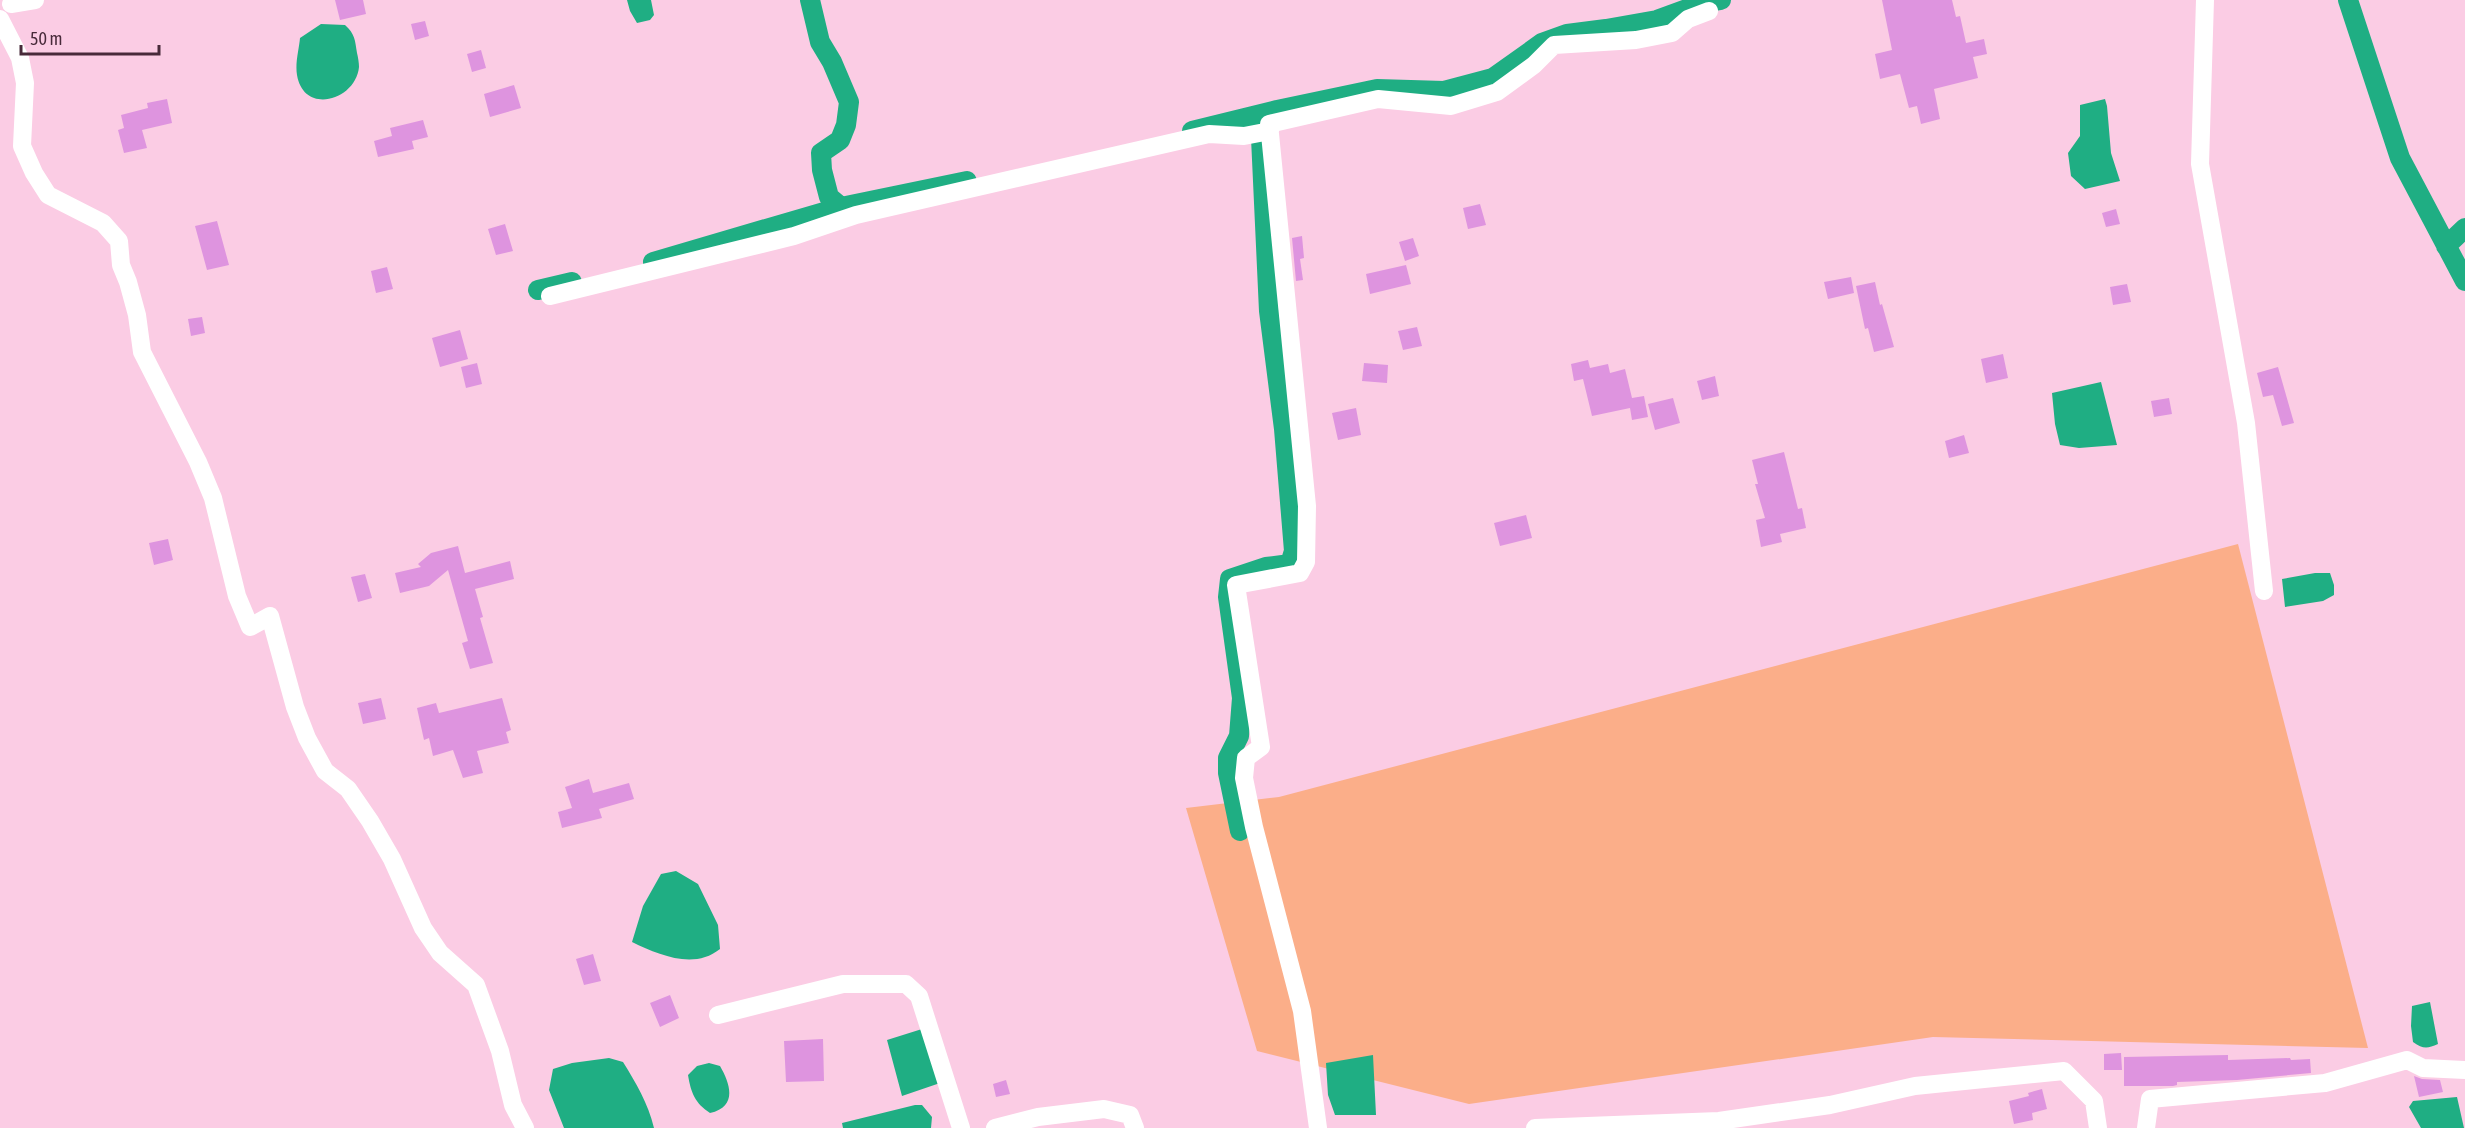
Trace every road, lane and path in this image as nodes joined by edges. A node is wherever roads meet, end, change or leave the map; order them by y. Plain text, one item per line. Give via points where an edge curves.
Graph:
1 (35, 0) edge
2 (2205, 0) edge
3 (7, 6) edge
4 (1709, 10) dead end
5 (0, 19) edge
6 (1269, 131) junction
7 (549, 296) dead end
8 (2264, 591) dead end
9 (718, 1015) dead end
10 (2465, 1070) edge
11 (525, 1128) edge
12 (961, 1128) edge
13 (995, 1128) edge
14 (1135, 1128) edge
15 (1318, 1128) edge
16 (1535, 1128) edge
17 (2098, 1128) edge
18 (2146, 1128) edge

1 - 3 street
2 - 8 street via 2200,164 2246,423
4 - 6 street via 1688,19 1672,33 1636,40 1554,45 1497,92 1452,106 1378,99 1269,124
5 - 11 street via 20,58 25,83 22,146 34,173 48,195 103,223 119,241 142,352 213,498 237,596 250,627 270,616 294,707 325,771 348,789 370,821 423,928 440,953 476,985 500,1051 513,1104
6 - 7 street via 1244,136 1209,134 856,215 794,236
6 - 15 street via 1307,506 1306,551 1300,573 1236,585 1261,747 1246,758 1244,778 1302,1011
9 - 12 street via 843,984 906,984 920,996
10 - 18 street via 2423,1068 2407,1060 2325,1083 2150,1099
13 - 14 street via 1104,1108 1130,1115
16 - 17 street via 1719,1121 1830,1105 1915,1086 2064,1071 2094,1101

